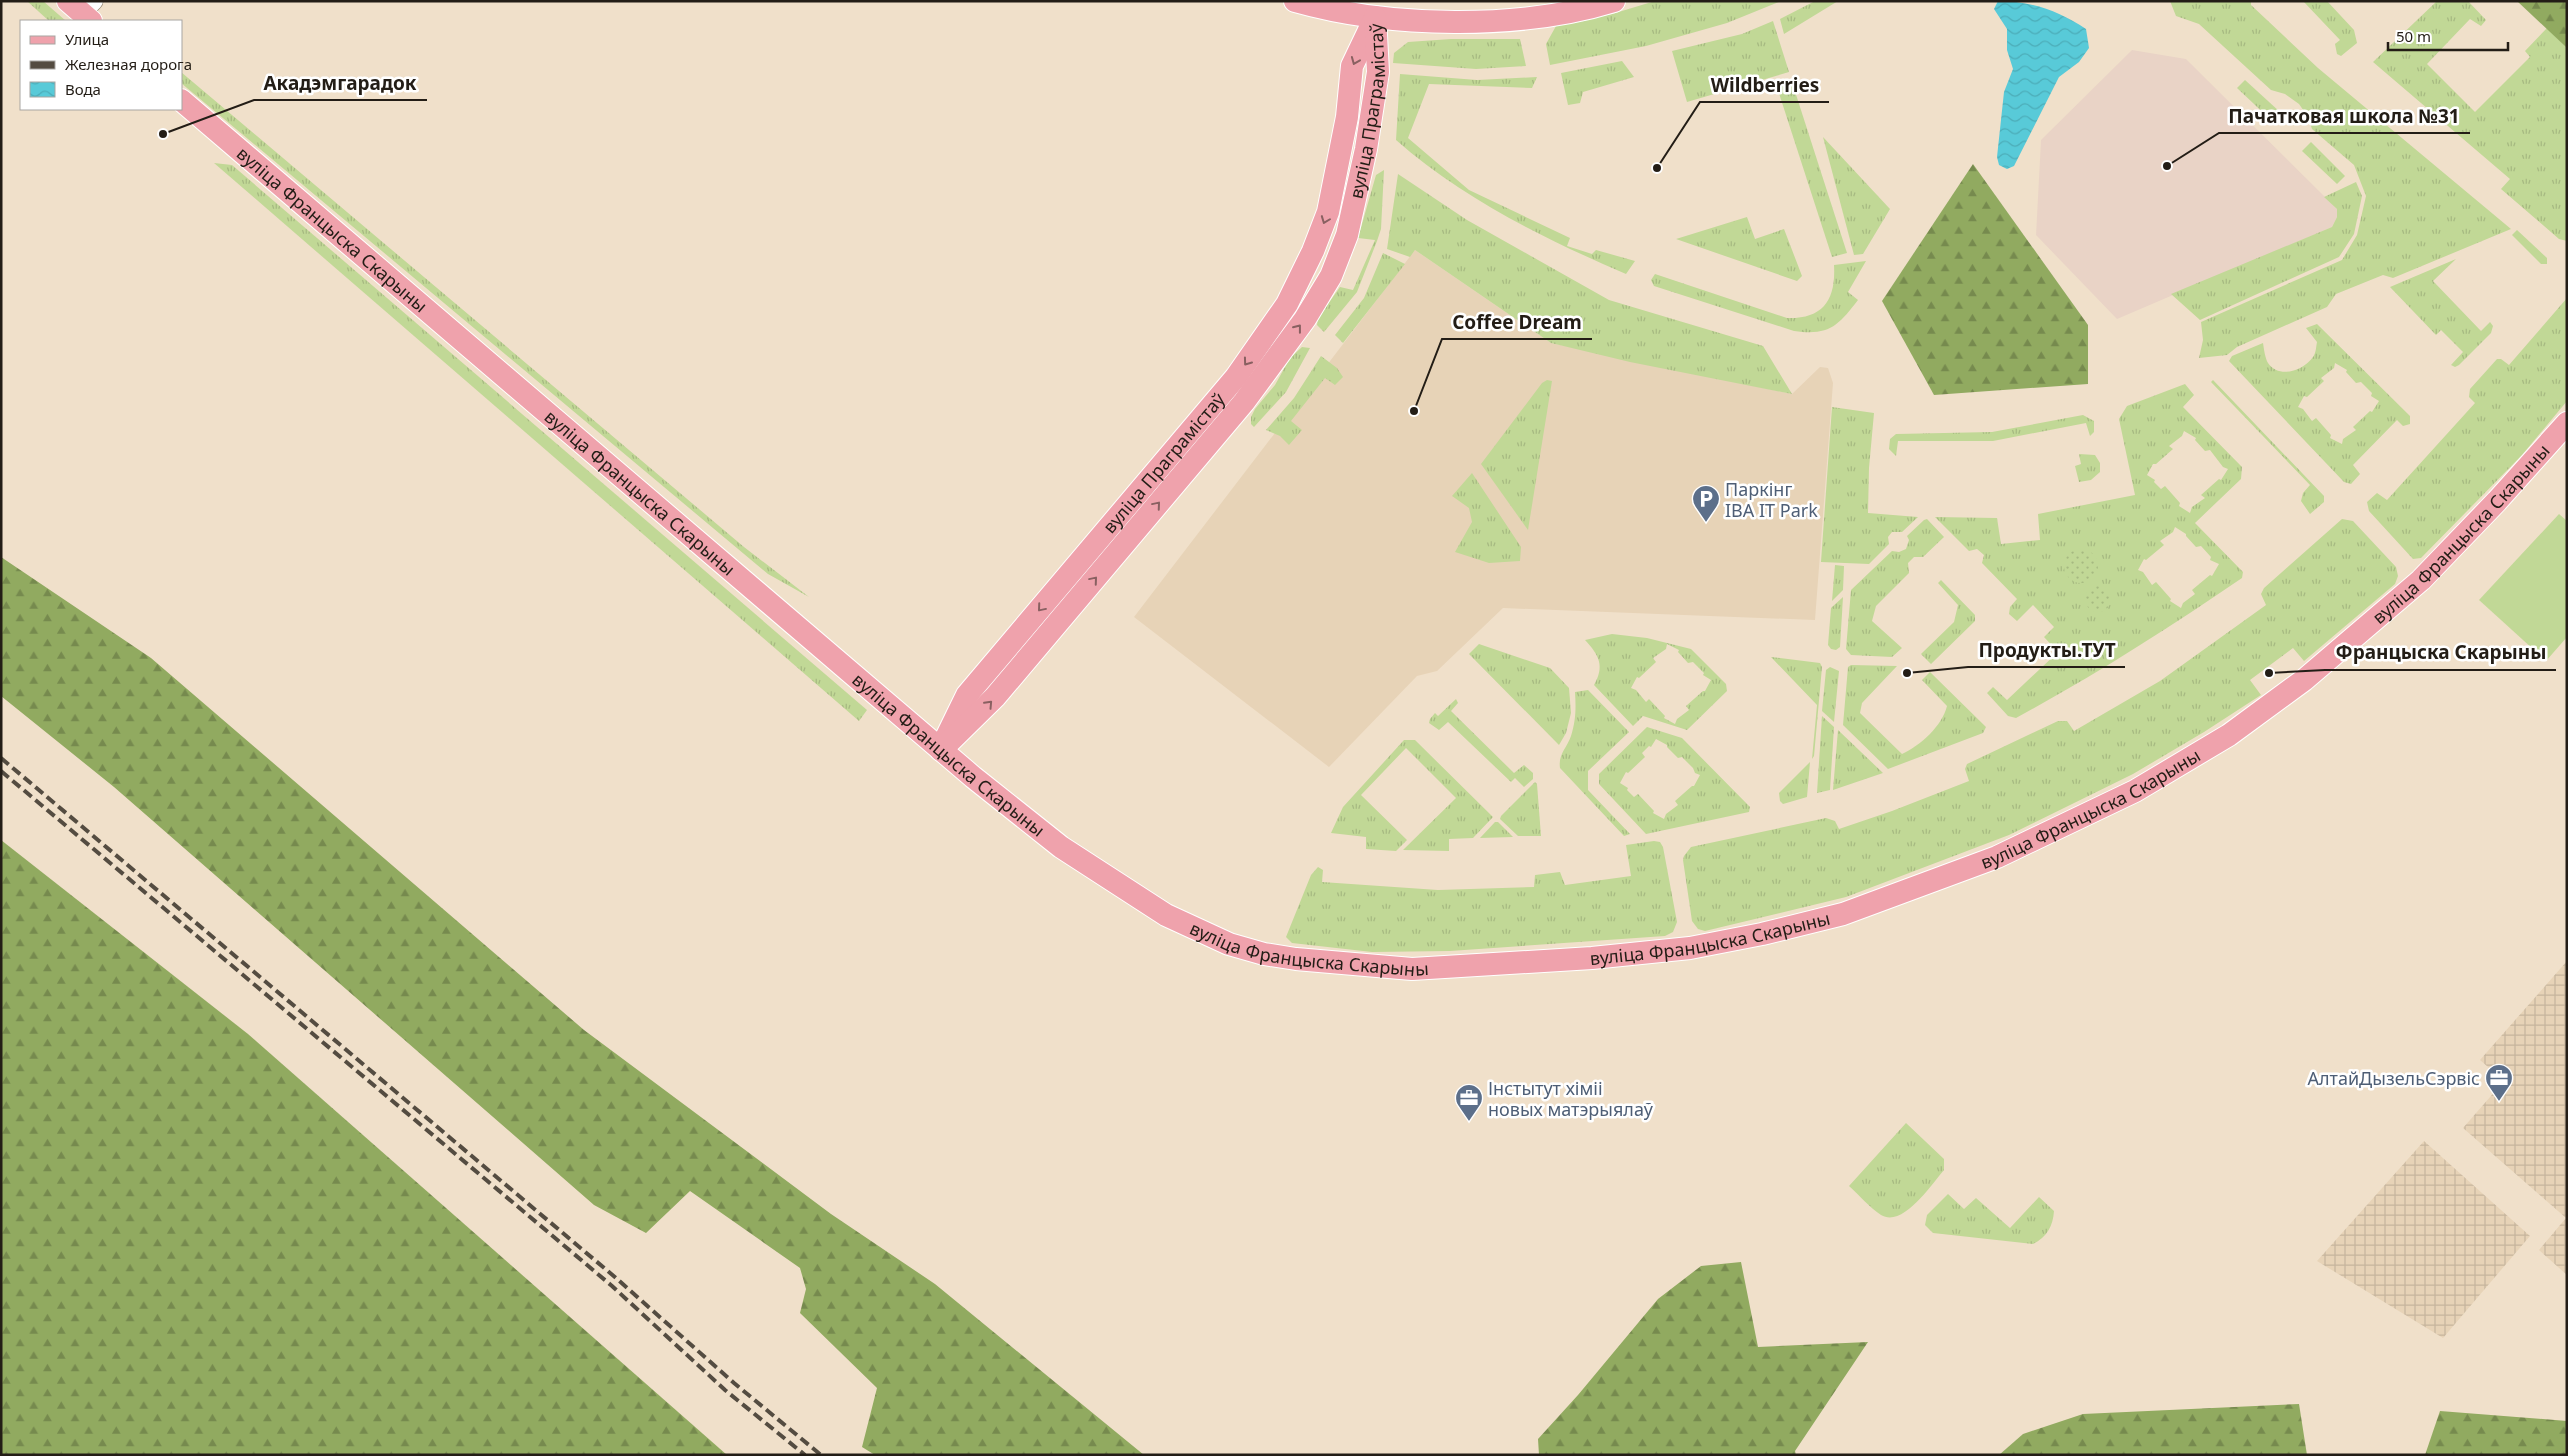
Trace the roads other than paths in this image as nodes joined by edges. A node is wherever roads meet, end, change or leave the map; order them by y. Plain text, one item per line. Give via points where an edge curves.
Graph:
1 (1295, 1) edge
2 (1614, 1) edge
3 (1375, 17) junction
4 (182, 101) edge
5 (2567, 423) edge
6 (941, 750) junction

1 - 3 main road
2 - 3 main road via 1555,14 1496,21
3 - 6 main road, вуліца Праграмістаў via 1352,66 1347,118 1328,212 1287,304 1236,377 967,695
4 - 6 main road, вуліца Францыска Скарыны
5 - 6 main road, вуліца Францыска Скарыны via 2421,580 2298,685 2222,739 2135,791 1997,857 1843,914 1762,934 1671,950 1505,965 1412,969 1296,960 1264,954 1229,944 1166,915 1061,847

